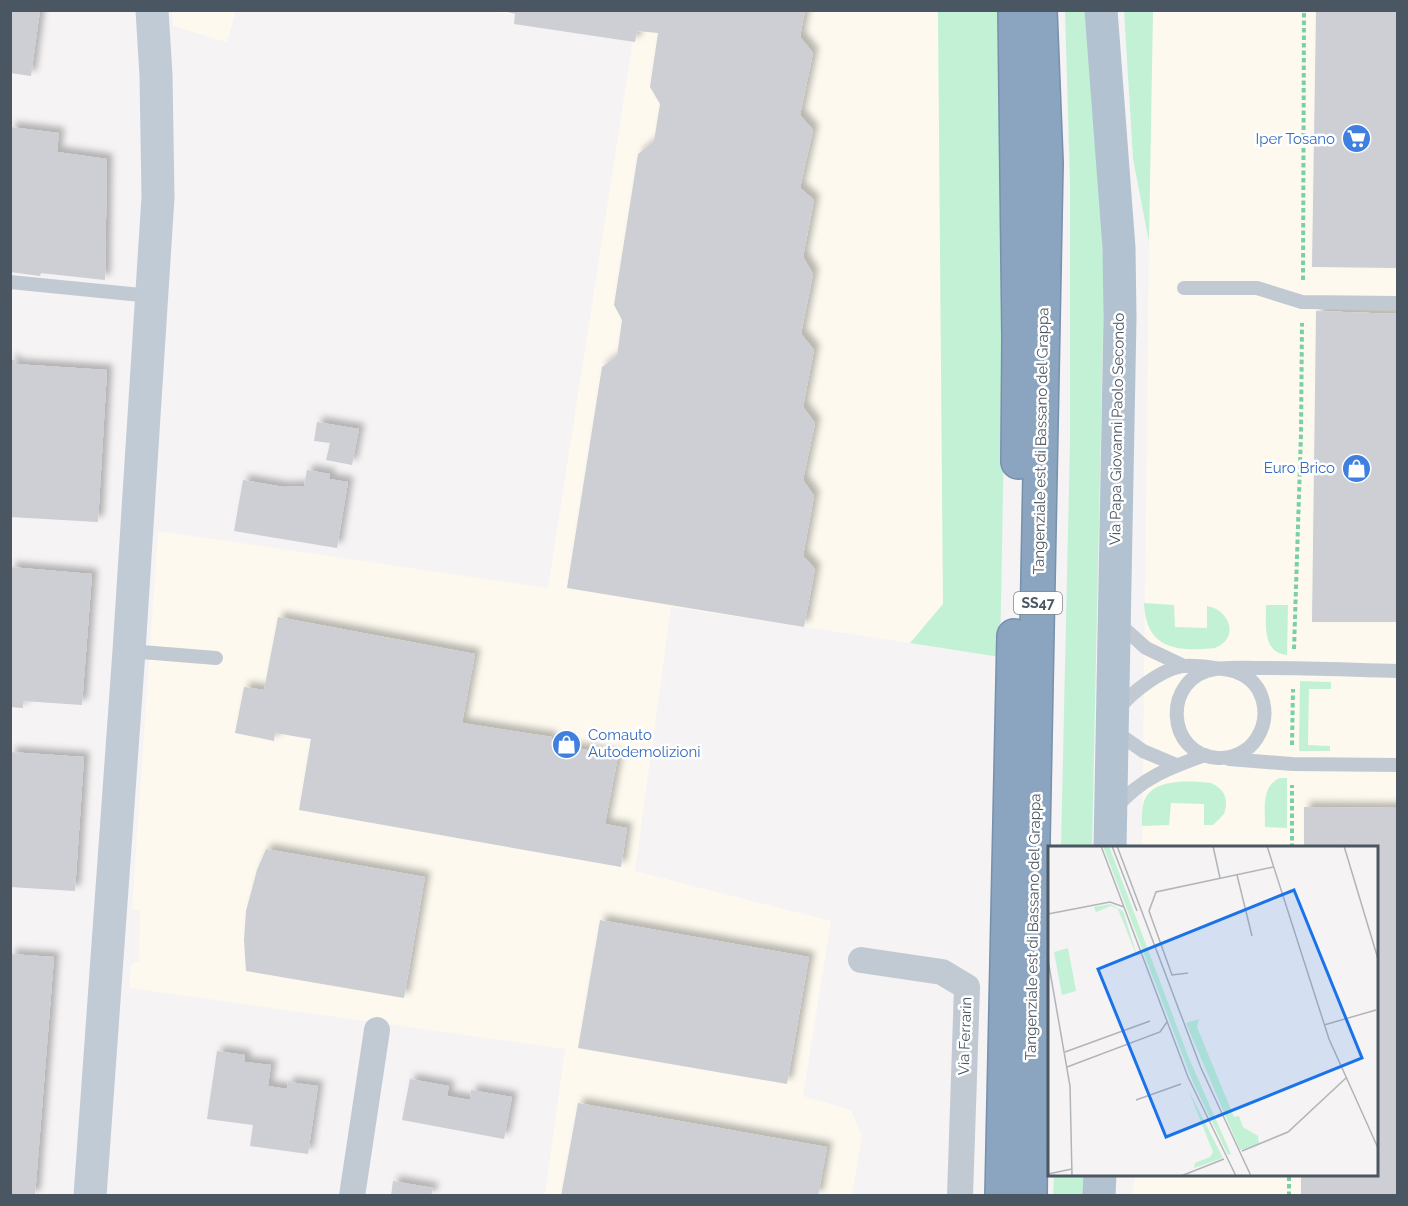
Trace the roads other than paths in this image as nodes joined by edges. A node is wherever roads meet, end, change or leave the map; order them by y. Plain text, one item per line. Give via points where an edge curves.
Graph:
1 (152, 10) edge
2 (1015, 10) edge
3 (1040, 10) edge
4 (1101, 10) edge
5 (10, 282) edge
6 (1184, 288) dead end
7 (151, 296) junction
8 (1398, 303) edge
9 (1114, 619) junction
10 (129, 651) junction
11 (216, 658) dead end
12 (1184, 666) junction
13 (1256, 668) junction
14 (1216, 669) junction
15 (1398, 671) edge
16 (1258, 690) junction
17 (1112, 723) junction
18 (1254, 742) junction
19 (1205, 755) junction
20 (1220, 758) junction
21 (1254, 762) junction
22 (1176, 765) junction
23 (1398, 765) edge
24 (1111, 814) junction
25 (1110, 846) edge
26 (861, 960) dead end
27 (377, 1030) dead end
28 (1100, 1176) edge
29 (90, 1196) edge
30 (352, 1196) edge
31 (960, 1196) edge
32 (1002, 1196) edge
33 (1030, 1196) edge
34 (1099, 1196) edge

1 - 7 street via 158,197
2 - 32 highway, Tangenziale est di Bassano del Grappa / SS47 via 1019,338
3 - 33 highway, Tangenziale est di Bassano del Grappa / SS47 via 1046,163
4 - 9 main road, Via Papa Giovanni Paolo Secondo via 1119,248
5 - 7 lane
6 - 8 lane via 1257,288 1302,302
7 - 10 street
9 - 12 lane via 1146,648
9 - 17 main road, Via Papa Giovanni Paolo Secondo
10 - 11 lane
10 - 29 street
12 - 14 lane
12 - 17 lane via 1143,685 1127,699
13 - 14 lane
13 - 15 lane
13 - 16 lane
14 - 16 lane via 1240,673
14 - 19 lane via 1189,682 1176,708 1182,737
16 - 18 lane via 1265,717
17 - 22 lane via 1143,751
17 - 24 main road, Via Papa Giovanni Paolo Secondo
18 - 20 lane via 1233,757
18 - 21 lane
19 - 20 lane
19 - 22 lane
20 - 21 lane
21 - 23 lane
22 - 24 lane via 1135,788
24 - 25 main road, Via Papa Giovanni Paolo Secondo
26 - 31 street, Via Ferrarin via 942,972 967,987
27 - 30 street
28 - 34 main road

